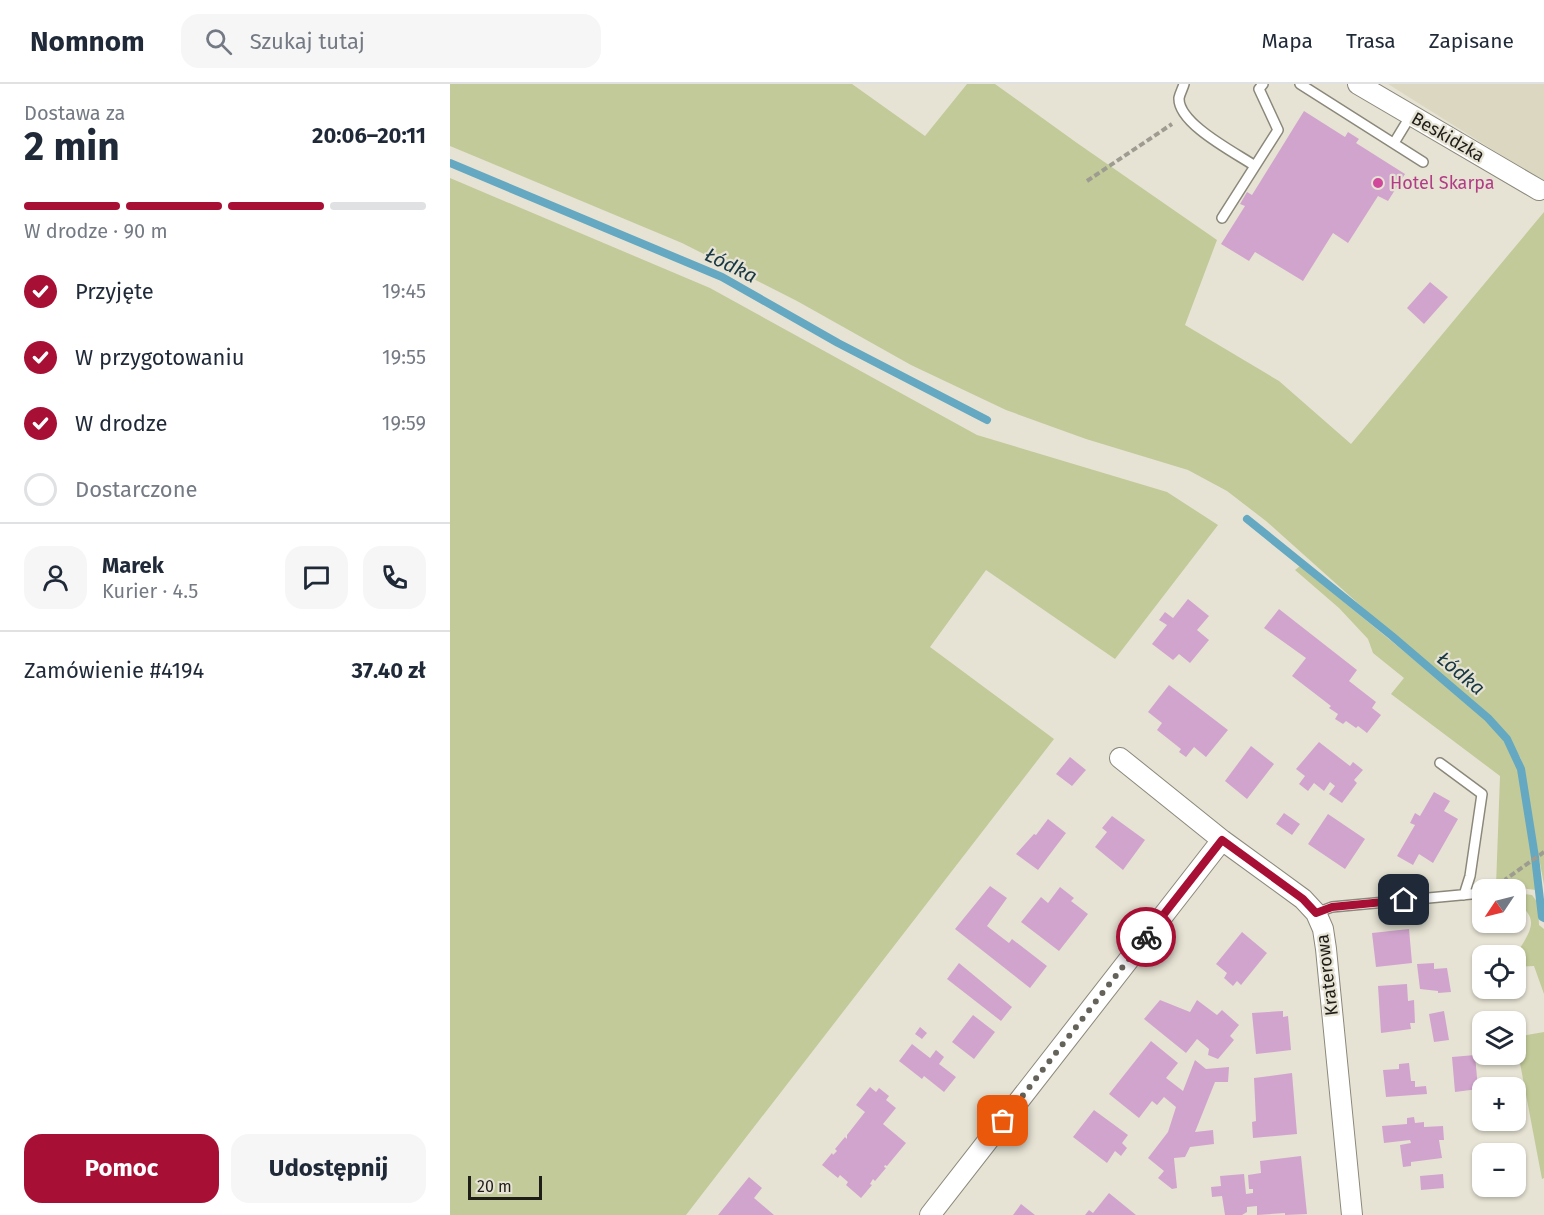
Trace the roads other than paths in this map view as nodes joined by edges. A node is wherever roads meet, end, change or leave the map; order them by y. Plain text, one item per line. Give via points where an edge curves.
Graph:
1 (1184, 84) edge
2 (1263, 84) edge
3 (1300, 84) edge
4 (1358, 84) edge
5 (1411, 115) junction
6 (1394, 143) junction
7 (1423, 162) dead end
8 (1255, 166) junction
9 (1539, 190) dead end
10 (1222, 218) dead end
11 (1120, 758) dead end
12 (1440, 763) dead end
13 (1222, 840) junction
14 (1472, 894) edge
15 (1464, 895) junction
16 (1316, 913) junction
17 (930, 1215) edge
18 (1352, 1215) edge

1 - 8 lane via 1179,99 1194,126
2 - 8 lane via 1259,89 1278,130
3 - 6 lane
4 - 5 street, Beskidzka
5 - 6 lane
5 - 9 street, Beskidzka
6 - 7 lane
8 - 10 lane
11 - 13 street, Kraterowa
12 - 15 lane via 1482,794
13 - 16 street, Kraterowa via 1303,899
13 - 17 street
14 - 15 lane
15 - 16 lane via 1332,907
16 - 18 street, Kraterowa via 1326,949

